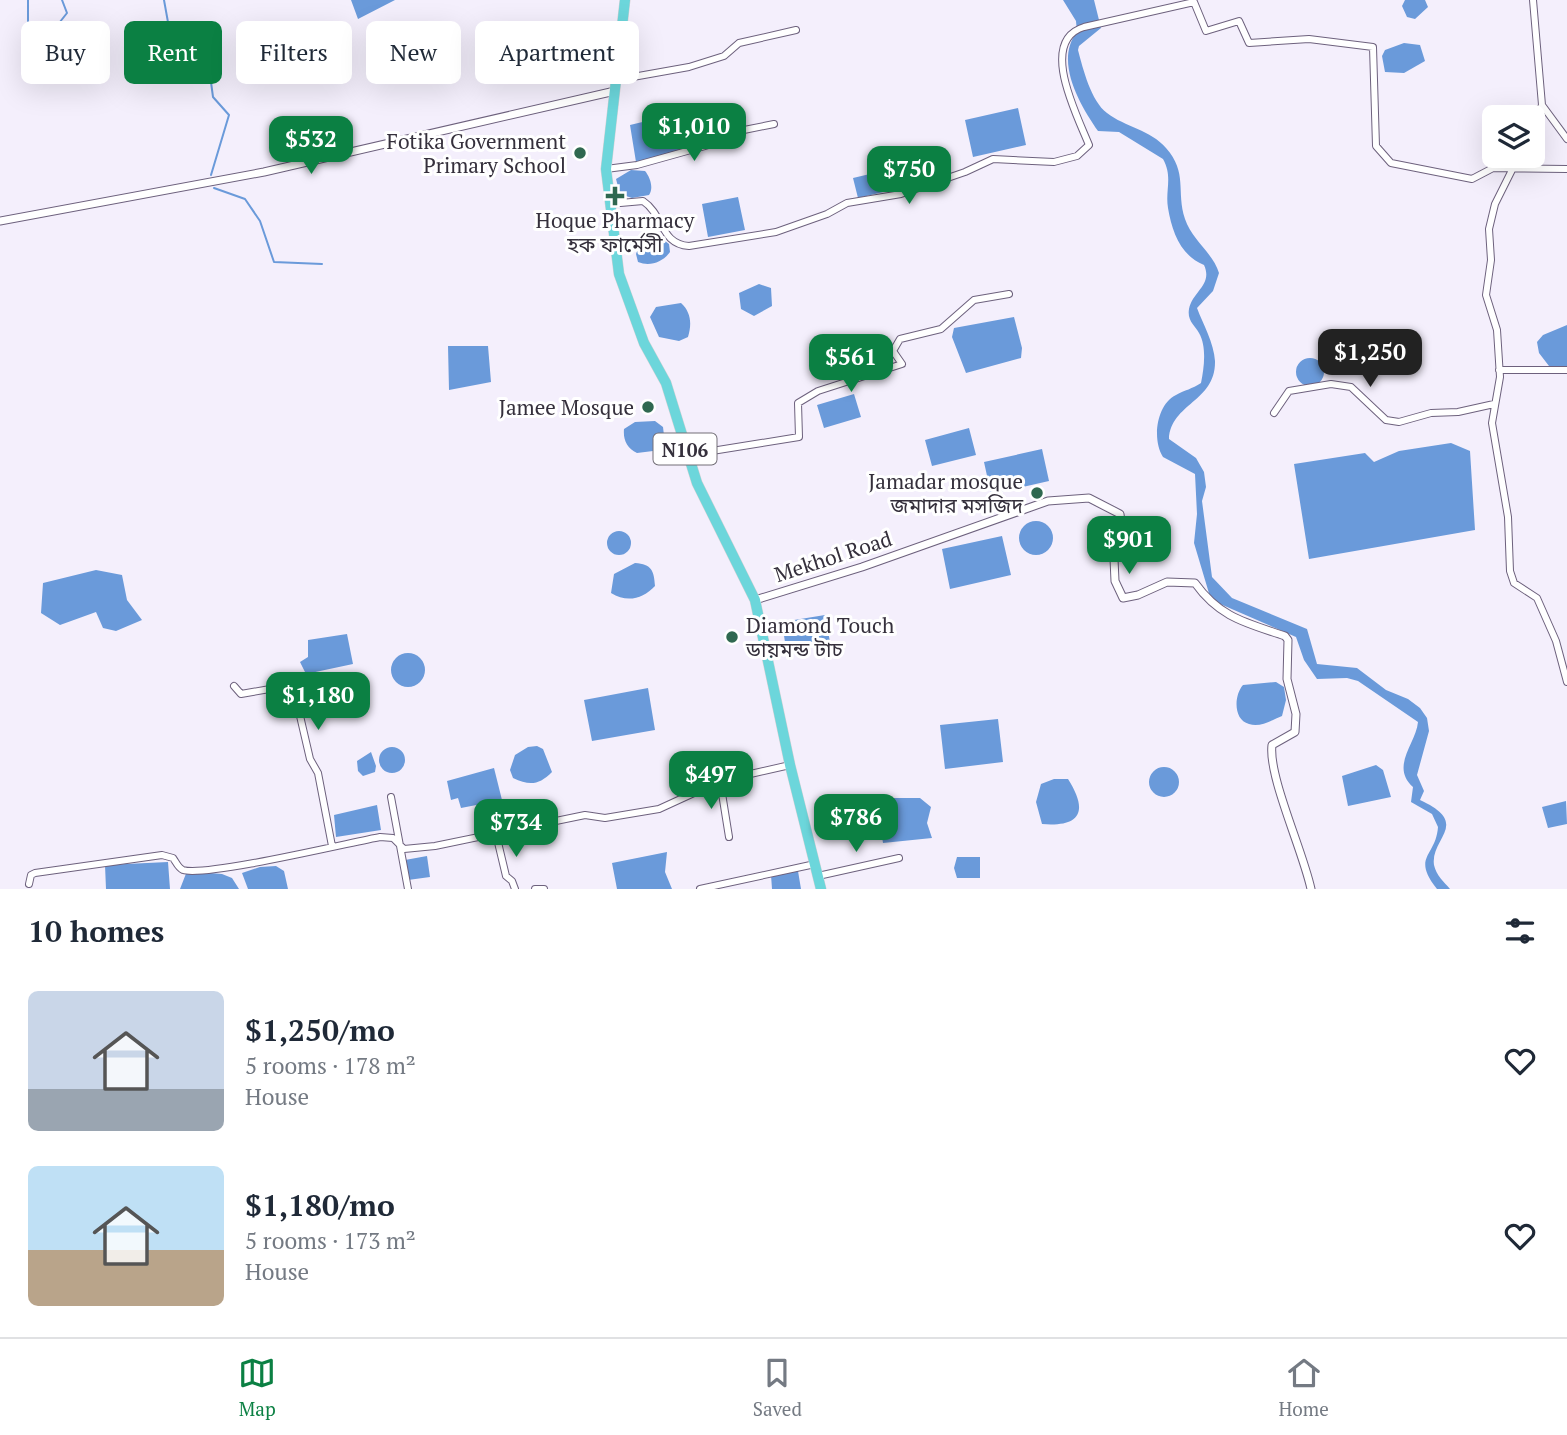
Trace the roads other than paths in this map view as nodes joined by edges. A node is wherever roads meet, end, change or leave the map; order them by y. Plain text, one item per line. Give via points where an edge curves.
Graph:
1 (625, 0) edge
2 (1533, 0) edge
3 (623, 21) edge
4 (796, 30) dead end
5 (639, 75) edge
6 (616, 84) edge
7 (615, 91) junction
8 (1542, 105) edge
9 (1545, 109) edge
10 (774, 124) dead end
11 (1567, 139) edge
12 (1493, 168) edge
13 (1511, 168) edge
14 (1545, 168) edge
15 (606, 169) junction
16 (1567, 169) edge
17 (610, 204) junction
18 (0, 221) edge
19 (1009, 294) dead end
20 (1499, 370) junction
21 (1567, 370) edge
22 (1494, 404) junction
23 (1273, 413) dead end
24 (687, 455) junction
25 (755, 600) junction
26 (1567, 682) edge
27 (234, 686) dead end
28 (790, 765) junction
29 (720, 781) junction
30 (391, 797) dead end
31 (496, 834) junction
32 (729, 837) dead end
33 (332, 846) junction
34 (400, 846) junction
35 (899, 858) dead end
36 (815, 864) junction
37 (818, 876) junction
38 (29, 884) dead end
39 (408, 889) edge
40 (515, 889) edge
41 (535, 889) edge
42 (544, 889) edge
43 (700, 889) edge
44 (821, 889) edge
45 (1311, 889) edge

1 - 3 highway, N106
2 - 8 street
4 - 5 street via 739,43 724,56 689,67
6 - 7 highway, N106
7 - 15 highway, N106
7 - 18 street via 264,172
9 - 11 street
10 - 15 street via 734,132 723,141 649,162
12 - 17 street via 1472,179 1391,163 1376,146 1373,47 1309,39 1249,43 1239,21 1206,31 1194,2 1072,30 1065,40 1062,79 1088,145 1077,156 1054,162 993,159 901,194 847,203 776,232 689,246 667,237 643,201
13 - 20 street via 1489,229 1486,295 1497,330
14 - 16 street
15 - 17 highway, N106
17 - 24 highway, N106 via 622,288 666,383
19 - 24 street via 975,300 941,330 901,340 893,351 902,363 818,391 798,403 799,437
20 - 21 street
20 - 22 street
22 - 23 street via 1398,422 1386,420 1351,387 1331,384 1289,391
22 - 26 street via 1492,423 1508,517 1510,571 1514,583 1537,598
24 - 25 highway, N106 via 708,509
25 - 28 highway, N106
25 - 45 street, Mekhol Road via 1048,501 1089,498 1119,514 1123,536 1114,559 1122,598 1167,583 1195,583 1209,603 1243,623 1288,640 1288,692 1297,722 1295,732 1272,745 1271,753
27 - 33 street via 241,694 287,685 294,690 310,759 318,773
28 - 29 street
28 - 36 highway, N106
29 - 31 street via 659,809 605,818 585,815
29 - 32 street
30 - 34 street
31 - 34 street via 410,850
31 - 40 street via 506,876
33 - 34 street via 386,837
33 - 38 street via 188,870 162,855 35,873
34 - 39 street
35 - 37 street
36 - 37 highway, N106
36 - 43 street
37 - 44 highway, N106
41 - 42 street

